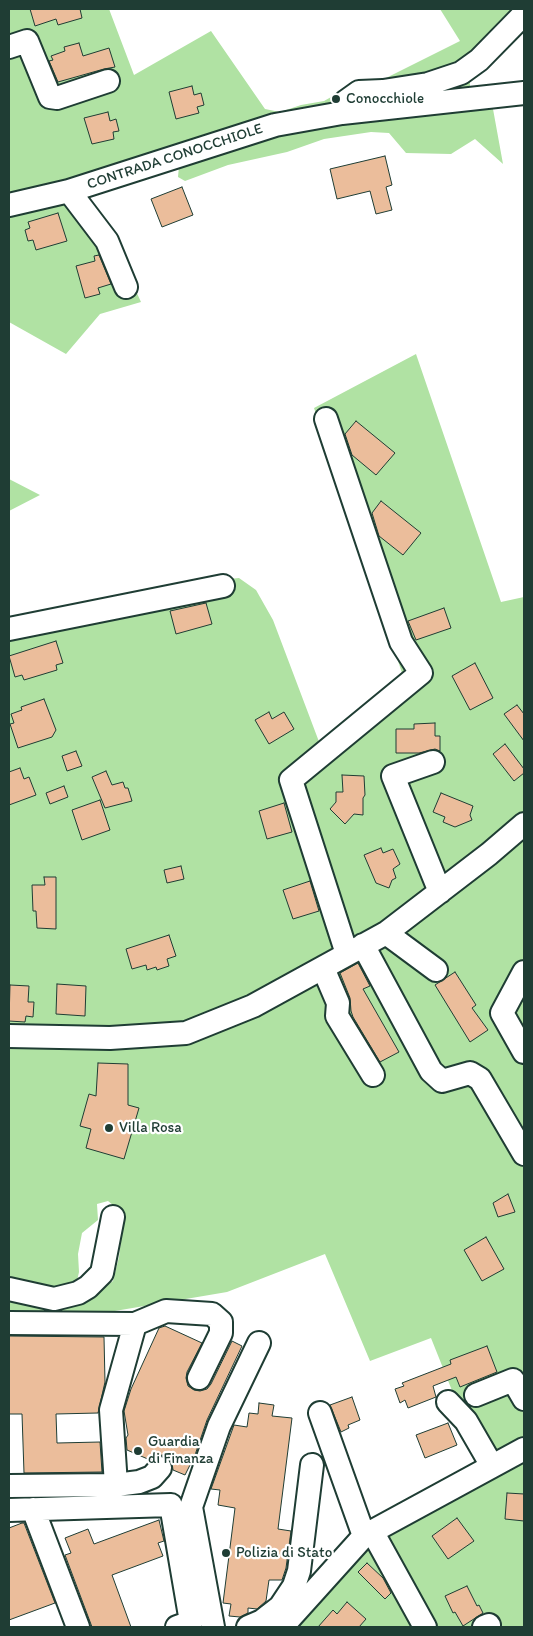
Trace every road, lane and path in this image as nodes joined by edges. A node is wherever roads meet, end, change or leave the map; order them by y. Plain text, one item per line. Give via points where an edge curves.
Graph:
1 (524, 14) edge
2 (9, 47) edge
3 (108, 81) dead end
4 (524, 93) edge
5 (342, 113) junction
6 (69, 191) junction
7 (9, 205) edge
8 (126, 288) dead end
9 (326, 419) dead end
10 (223, 586) dead end
11 (9, 629) edge
12 (433, 762) dead end
13 (524, 824) edge
14 (440, 892) junction
15 (386, 933) junction
16 (355, 950) junction
17 (323, 968) junction
18 (436, 970) dead end
19 (524, 972) edge
20 (9, 1036) edge
21 (524, 1052) edge
22 (373, 1075) dead end
23 (524, 1154) edge
24 (113, 1217) dead end
25 (9, 1289) edge
26 (9, 1323) edge
27 (135, 1324) junction
28 (259, 1342) dead end
29 (199, 1378) dead end
30 (476, 1395) dead end
31 (524, 1400) edge
32 (448, 1402) dead end
33 (320, 1413) dead end
34 (524, 1449) edge
35 (312, 1465) dead end
36 (492, 1466) junction
37 (160, 1468) dead end
38 (116, 1485) junction
39 (9, 1486) edge
40 (181, 1506) junction
41 (34, 1509) junction
42 (9, 1510) edge
43 (368, 1534) junction
44 (78, 1627) edge
45 (178, 1627) edge
46 (213, 1627) edge
47 (248, 1627) edge
48 (284, 1627) edge
49 (425, 1627) edge

1 - 5 street via 461,73 428,84 359,92 345,102
2 - 3 street via 27,41 50,97 57,98
4 - 5 street, CONTRADA CONOCCHIOLE
5 - 6 street, CONTRADA CONOCCHIOLE via 275,125
6 - 7 street, CONTRADA CONOCCHIOLE
6 - 8 street via 107,241
9 - 16 street via 401,642 421,673 291,780
10 - 11 street
12 - 14 street via 393,776
13 - 14 street
14 - 15 street
15 - 16 street
15 - 18 street
16 - 17 street
16 - 23 street via 431,1071 442,1081 470,1073 480,1079
17 - 20 street via 253,1006 186,1032 110,1038
17 - 22 street via 338,1003 337,1016
19 - 21 street via 502,1013
24 - 25 street via 102,1273 88,1287 54,1299
26 - 27 street
27 - 29 street via 166,1311 212,1314 221,1322 221,1333
27 - 38 street via 111,1410
28 - 40 street
30 - 31 street via 513,1380
32 - 36 street via 466,1421
33 - 43 street
34 - 36 street
35 - 47 street via 299,1571 294,1586 280,1607
36 - 43 street
37 - 38 street via 152,1477
38 - 39 street
40 - 41 street
40 - 45 street via 191,1622
40 - 46 street
41 - 42 street
41 - 44 street
43 - 48 street
43 - 49 street

